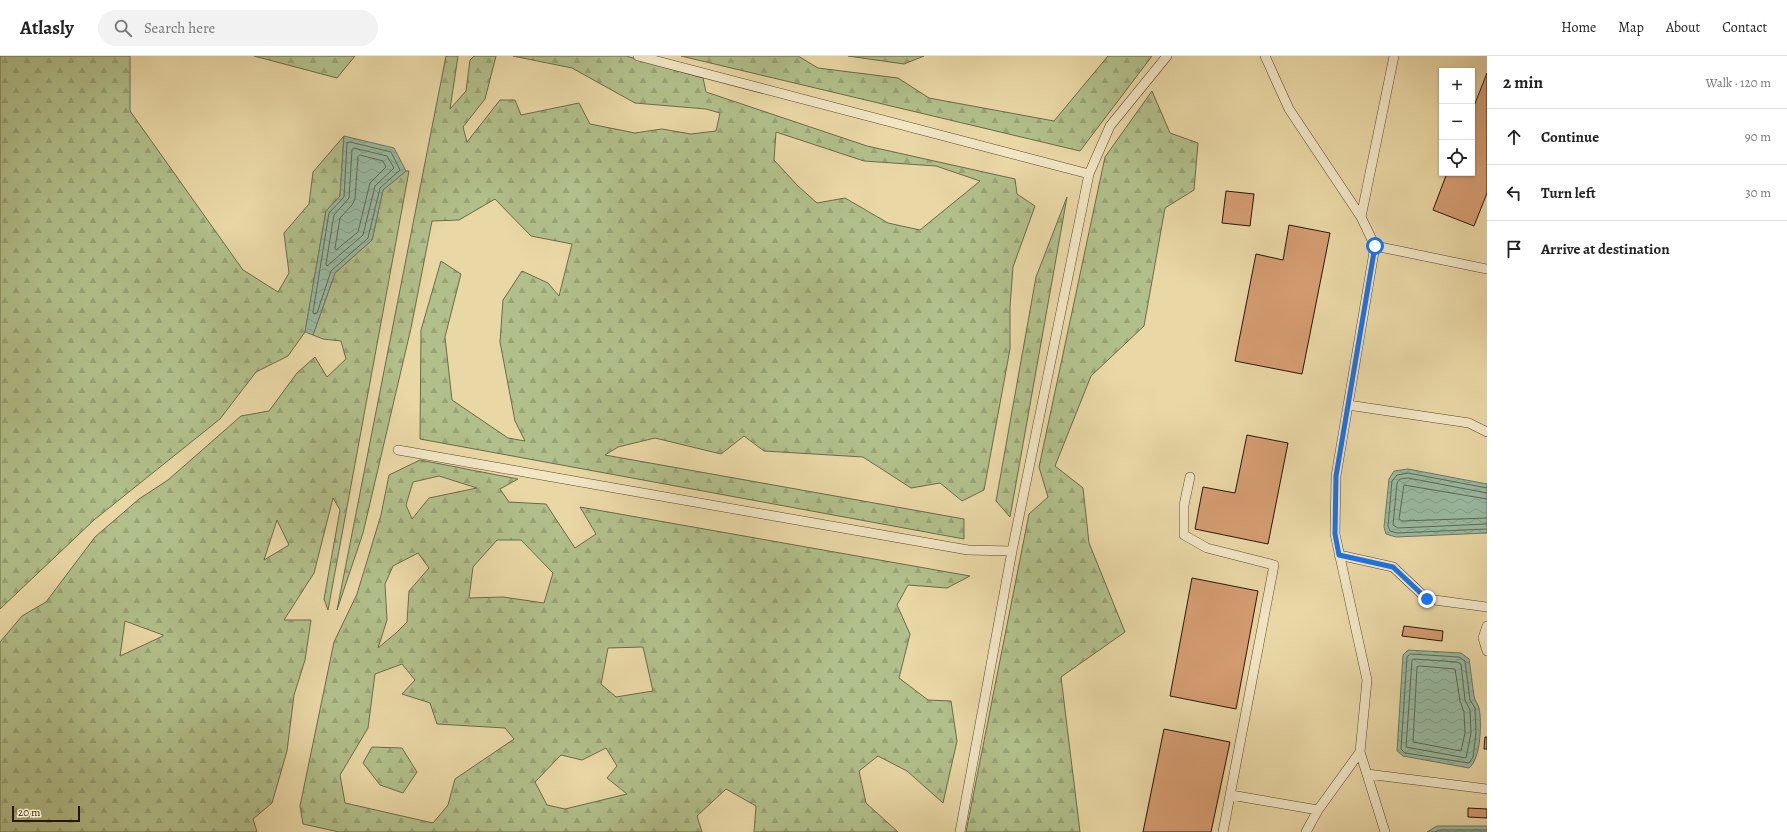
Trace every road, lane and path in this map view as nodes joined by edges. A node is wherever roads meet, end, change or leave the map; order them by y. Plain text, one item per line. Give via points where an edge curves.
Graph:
1 (638, 56) edge
2 (1167, 56) edge
3 (1265, 56) edge
4 (1394, 56) edge
5 (1090, 174) junction
6 (1361, 217) junction
7 (1375, 246) junction
8 (1487, 269) edge
9 (1348, 405) junction
10 (1487, 432) edge
11 (398, 450) dead end
12 (1190, 477) dead end
13 (1012, 551) junction
14 (1339, 555) junction
15 (1487, 607) edge
16 (1487, 626) edge
17 (1487, 651) edge
18 (1360, 752) junction
19 (1367, 774) junction
20 (1487, 789) edge
21 (1231, 795) junction
22 (1318, 810) junction
23 (960, 832) edge
24 (1223, 832) edge
25 (1306, 832) edge
26 (1385, 832) edge

1 - 5 lane
2 - 5 lane via 1110,126
3 - 6 lane via 1289,109
4 - 6 lane
5 - 13 lane
6 - 7 lane
7 - 8 lane
7 - 9 lane
9 - 10 lane via 1469,423
9 - 14 lane via 1336,476 1335,534
11 - 13 lane via 968,550
12 - 21 lane via 1184,505 1184,534 1207,548 1274,565
13 - 23 lane
14 - 15 lane via 1393,567 1427,599
14 - 18 lane via 1367,680
16 - 17 lane via 1483,638
18 - 19 lane
18 - 22 lane
19 - 20 lane
19 - 26 lane
21 - 22 lane
21 - 24 lane
22 - 25 lane

